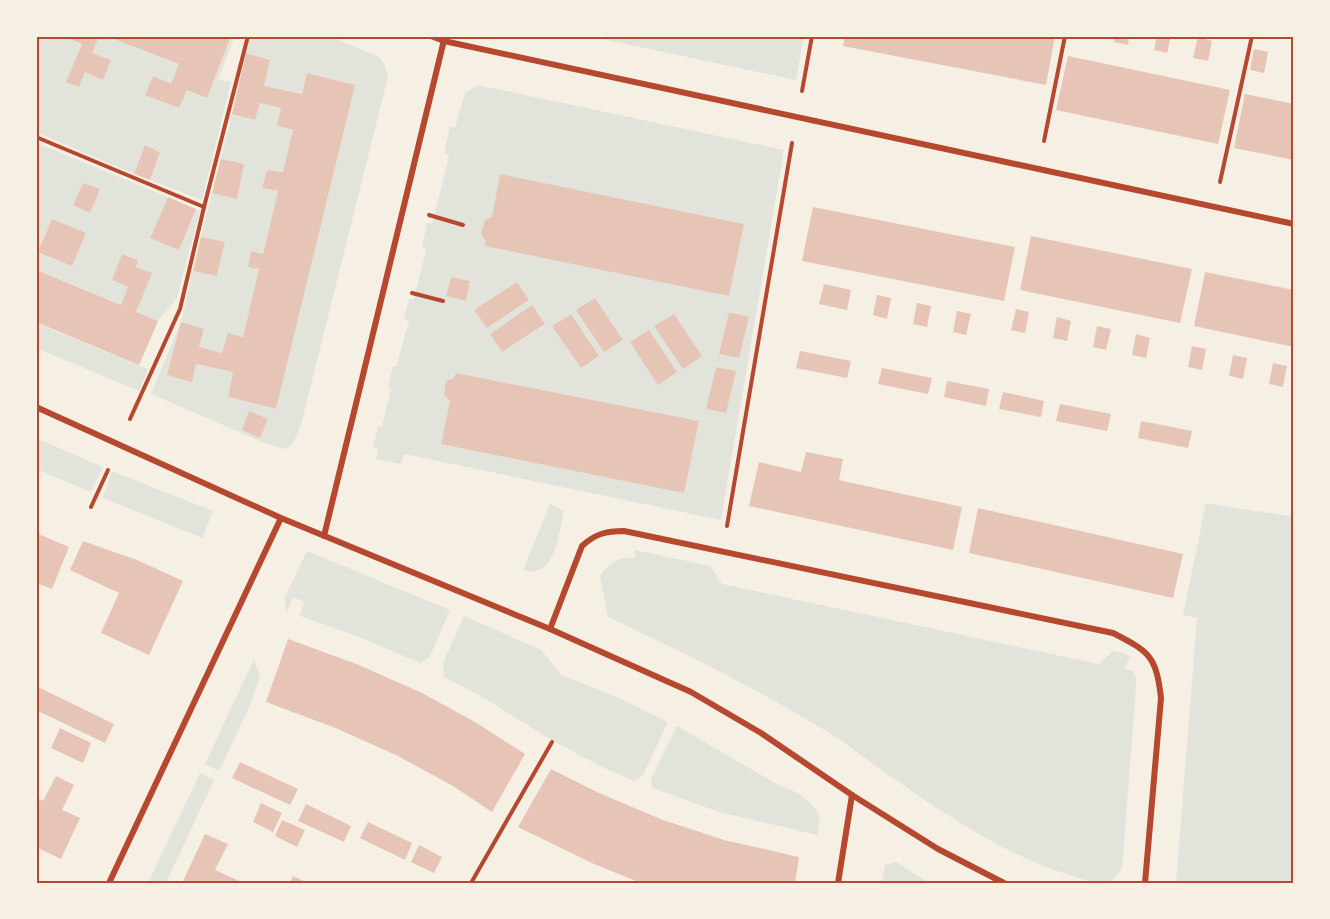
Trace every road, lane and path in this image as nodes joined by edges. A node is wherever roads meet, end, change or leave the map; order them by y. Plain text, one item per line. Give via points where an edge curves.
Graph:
1 (248, 36) edge
2 (431, 36) edge
3 (812, 36) edge
4 (1065, 36) edge
5 (1252, 36) edge
6 (444, 39) edge
7 (797, 117) junction
8 (36, 136) edge
9 (1038, 169) junction
10 (204, 207) junction
11 (1215, 207) junction
12 (1294, 224) edge
13 (36, 407) edge
14 (119, 444) junction
15 (91, 507) dead end
16 (281, 518) junction
17 (324, 536) junction
18 (723, 552) junction
19 (550, 629) junction
20 (552, 742) dead end
21 (852, 795) junction
22 (109, 883) edge
23 (471, 883) edge
24 (838, 883) edge
25 (1004, 883) edge
26 (1145, 883) edge

1 - 10 path
2 - 6 street
3 - 7 path
4 - 9 path
5 - 11 path
6 - 7 street
6 - 17 street
7 - 9 street
7 - 18 path
8 - 10 path
9 - 11 street
10 - 14 path via 180,309
11 - 12 street
13 - 14 street
14 - 15 path
14 - 16 street
16 - 17 street
16 - 22 street
17 - 19 street
18 - 19 street via 624,531 607,531 592,537 582,546
18 - 26 street via 1113,633 1133,643 1155,665 1161,698
19 - 21 street via 691,692 762,733
20 - 23 path
21 - 24 street
21 - 25 street via 938,849

